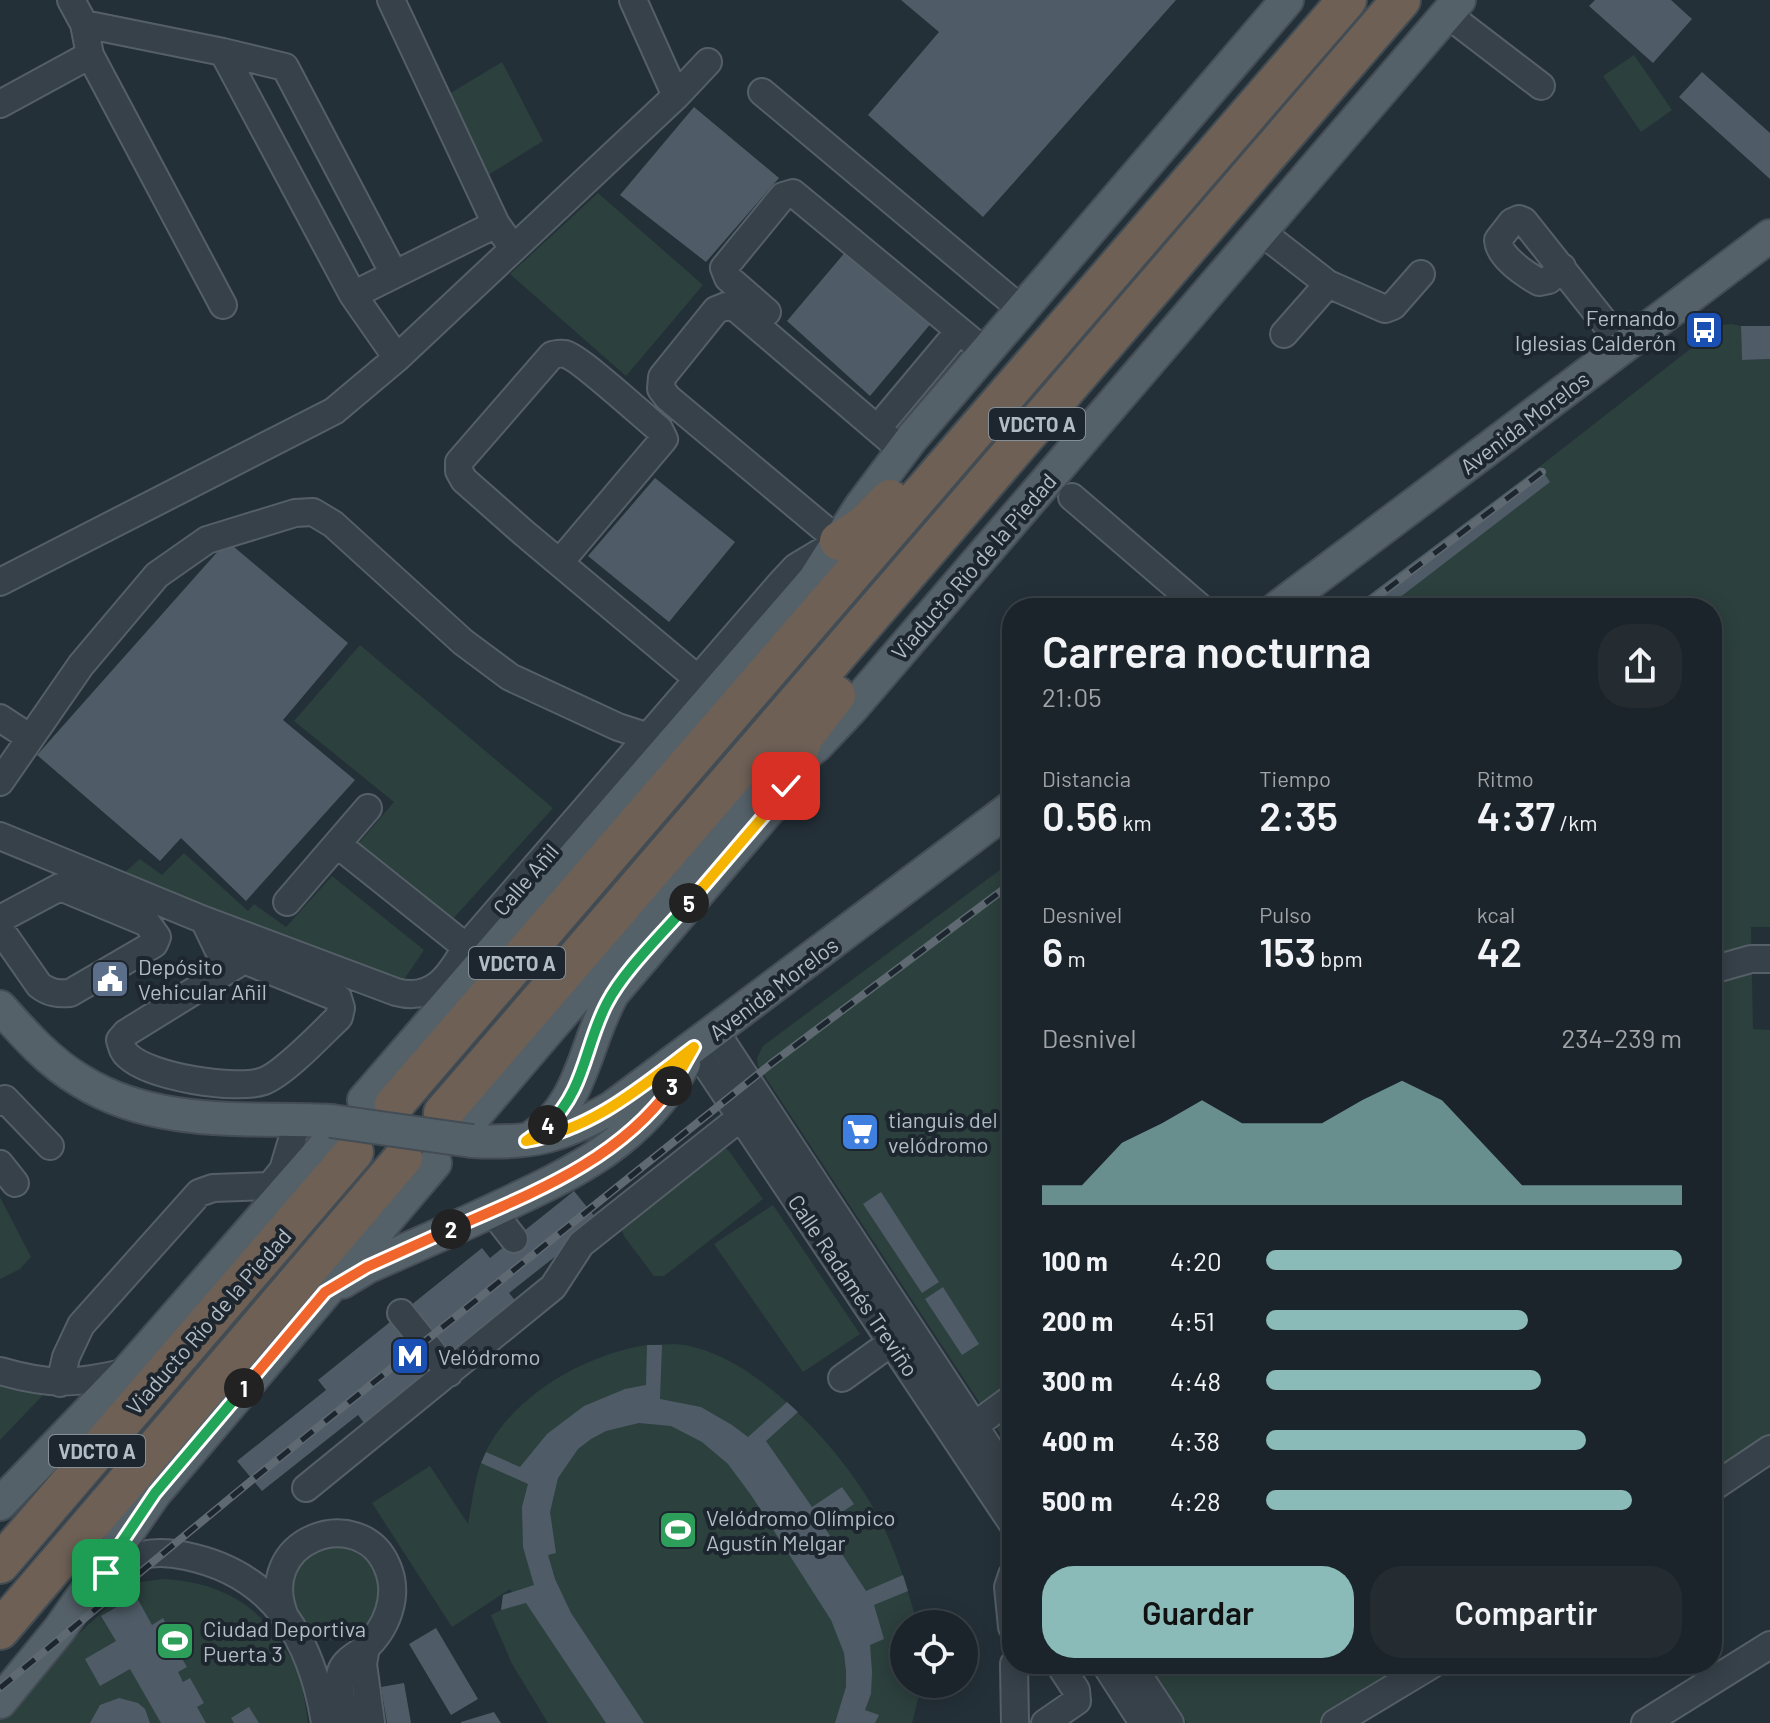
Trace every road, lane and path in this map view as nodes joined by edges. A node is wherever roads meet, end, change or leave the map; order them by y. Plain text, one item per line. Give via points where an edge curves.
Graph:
1 (71, 0) edge
2 (391, 0) edge
3 (633, 0) edge
4 (1287, 0) edge
5 (1347, 0) edge
6 (1401, 0) edge
7 (1453, 7) edge
8 (84, 24) junction
9 (223, 52) junction
10 (90, 55) junction
11 (708, 62) dead end
12 (1541, 86) dead end
13 (762, 92) dead end
14 (676, 96) junction
15 (0, 104) edge
16 (496, 224) junction
17 (1260, 231) junction
18 (1765, 246) edge
19 (513, 248) junction
20 (1562, 267) dead end
21 (394, 274) junction
22 (1421, 274) dead end
23 (1328, 284) junction
24 (353, 295) junction
25 (223, 305) dead end
26 (1021, 309) junction
27 (959, 331) junction
28 (1284, 334) dead end
29 (1624, 347) junction
30 (984, 351) junction
31 (397, 358) junction
32 (1092, 360) junction
33 (1027, 368) junction
34 (887, 417) junction
35 (907, 444) junction
36 (1072, 497) dead end
37 (839, 541) junction
38 (560, 562) junction
39 (0, 582) edge
40 (1189, 598) edge
41 (1290, 598) edge
42 (698, 679) junction
43 (0, 718) edge
44 (29, 737) junction
45 (649, 737) junction
46 (795, 764) junction
47 (0, 782) edge
48 (368, 808) dead end
49 (1002, 815) edge
50 (0, 836) edge
51 (337, 844) junction
52 (287, 902) dead end
53 (0, 919) edge
54 (204, 920) junction
55 (0, 929) edge
56 (466, 947) junction
57 (1770, 959) edge
58 (244, 960) junction
59 (1722, 967) edge
60 (0, 1007) edge
61 (704, 1039) junction
62 (0, 1102) edge
63 (379, 1102) joint
64 (741, 1117) junction
65 (298, 1120) junction
66 (463, 1124) junction
67 (336, 1140) junction
68 (526, 1141) junction
69 (50, 1146) dead end
70 (419, 1161) joint
71 (492, 1211) junction
72 (514, 1239) dead end
73 (325, 1292) junction
74 (884, 1309) junction
75 (401, 1313) dead end
76 (892, 1342) junction
77 (0, 1371) edge
78 (127, 1372) junction
79 (449, 1373) junction
80 (842, 1378) dead end
81 (60, 1383) junction
82 (1002, 1405) edge
83 (974, 1426) junction
84 (1770, 1449) edge
85 (1002, 1468) edge
86 (1722, 1481) edge
87 (306, 1488) dead end
88 (0, 1504) edge
89 (1002, 1508) edge
90 (0, 1564) edge
91 (93, 1585) junction
92 (286, 1619) junction
93 (0, 1630) edge
94 (1770, 1645) edge
95 (366, 1647) junction
96 (1014, 1674) edge
97 (1066, 1674) edge
98 (1111, 1674) edge
99 (1138, 1674) edge
100 (1416, 1674) edge
101 (0, 1702) edge
102 (325, 1723) edge
103 (346, 1723) edge
104 (371, 1723) edge
105 (1015, 1723) edge
106 (1045, 1723) edge
107 (1143, 1723) edge
108 (1170, 1723) edge
109 (1335, 1723) edge
110 (1645, 1723) edge

1 - 8 street
2 - 16 street
3 - 14 street
4 - 26 main road
5 - 33 highway, VDCTO A
6 - 32 highway, Viaducto Río de la Piedad / VDCTO A
7 - 12 street
7 - 17 main road, Viaducto Río de la Piedad
8 - 9 street
8 - 10 street
9 - 21 street via 285,67
9 - 24 street
10 - 15 street
10 - 25 street
11 - 14 street
13 - 26 street
14 - 19 street
16 - 19 street
16 - 21 street
17 - 23 street
17 - 46 main road, Viaducto Río de la Piedad via 852,708
18 - 29 main road, Avenida Morelos
19 - 31 street
20 - 29 street
21 - 24 street
22 - 23 street via 1385,309
23 - 28 street
24 - 31 street
26 - 30 main road
27 - 30 street
27 - 34 street
27 - 34 street via 793,193 783,196 726,263 725,273
29 - 41 main road, Avenida Morelos
30 - 35 main road
31 - 39 street via 334,411
32 - 46 highway via 1004,493 810,727
32 - 66 highway, Viaducto Río de la Piedad / VDCTO A
33 - 37 highway via 990,396 863,526
33 - 63 highway, VDCTO A
34 - 35 street
35 - 37 main road
35 - 37 street via 736,308 716,310 662,377 661,389 668,398
36 - 40 street
37 - 42 street, Calle Añil via 796,567
37 - 63 main road via 814,580
38 - 38 street via 459,471 459,462 559,353 583,365 659,429 664,439
38 - 42 street
42 - 45 street, Calle Añil
43 - 44 street
44 - 45 street via 157,575 207,540 313,512 510,677
44 - 47 street
45 - 56 street, Calle Añil
46 - 66 main road, Viaducto Río de la Piedad via 744,801
46 - 68 main road via 772,806 613,993 568,1102
48 - 51 street
49 - 61 main road, Avenida Morelos
50 - 54 street, Calle Añil
51 - 52 street
51 - 56 street
53 - 55 street via 60,887 147,923 157,937 154,944 62,994 39,985
54 - 56 street, Calle Añil via 409,994 438,986
54 - 58 street via 218,949
57 - 59 street
58 - 58 street via 338,998 339,1017 278,1073 264,1081 205,1083 131,1059 122,1050 120,1040 126,1033
60 - 65 main road via 41,1051 79,1080 137,1106 201,1118
61 - 64 street, Calle Radamés Treviño
61 - 68 main road, Avenida Morelos via 590,1120
61 - 71 main road via 657,1106 628,1135 570,1174
61 - 74 street, Calle Radamés Treviño
62 - 69 street via 5,1099
64 - 74 street, Calle Radamés Treviño
64 - 79 street via 581,1244 553,1287
65 - 67 main road
65 - 81 street via 283,1170 270,1186 199,1193 81,1325
66 - 67 main road, bridge
66 - 68 main road, Avenida Morelos
67 - 78 main road, Viaducto Río de la Piedad
67 - 90 highway, Viaducto Río de la Piedad / VDCTO A
70 - 73 main road, Viaducto Río de la Piedad
70 - 93 highway, Viaducto Río de la Piedad / VDCTO A
71 - 72 street
71 - 73 main road via 367,1267
73 - 91 main road, Viaducto Río de la Piedad via 155,1493
74 - 76 street, Calle Radamés Treviño
74 - 83 street, Calle Radamés Treviño
75 - 79 street
76 - 80 street
76 - 89 street, Calle Radamés Treviño
77 - 81 street
78 - 81 street
78 - 88 main road, Viaducto Río de la Piedad
79 - 87 street
82 - 83 street
83 - 85 street, Calle Radamés Treviño
84 - 86 street
91 - 92 street via 137,1555 181,1555 244,1578
91 - 101 main road, Viaducto Río de la Piedad
92 - 95 street via 280,1581 297,1547 332,1533 358,1539 387,1564 393,1587 389,1616
92 - 102 street via 314,1670
94 - 110 street
95 - 103 street via 341,1669
95 - 104 street via 363,1664
96 - 105 street
97 - 106 street via 1077,1701
98 - 107 street
99 - 108 street
100 - 109 street

